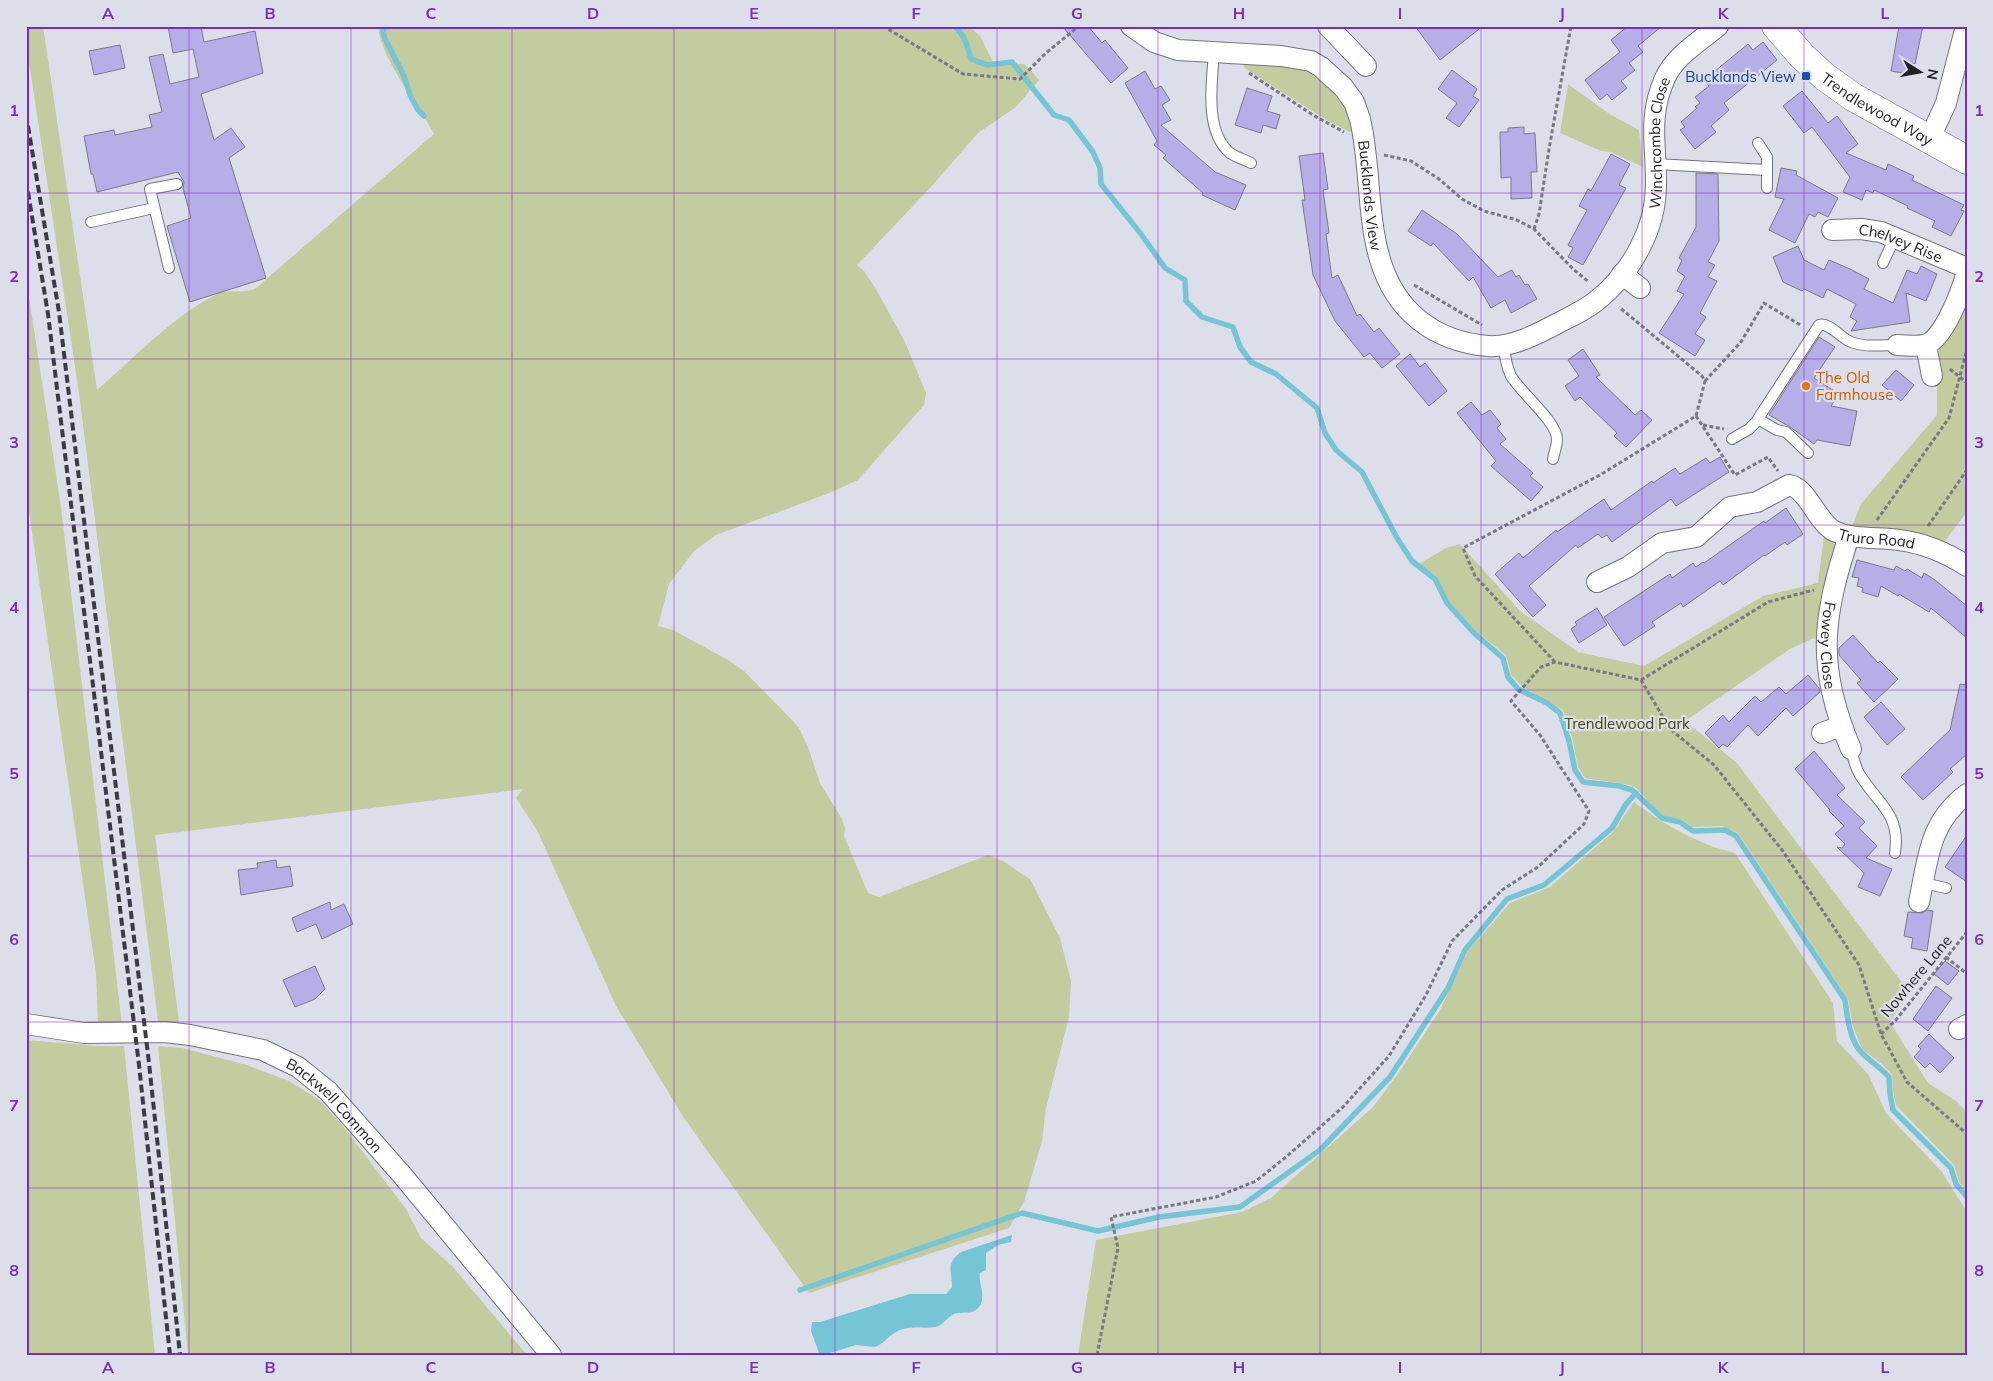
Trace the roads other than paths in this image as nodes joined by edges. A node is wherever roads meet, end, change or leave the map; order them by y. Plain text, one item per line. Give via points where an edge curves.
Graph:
1 (1131, 26) edge
2 (1328, 26) edge
3 (1718, 26) edge
4 (1776, 26) edge
5 (1966, 26) edge
6 (1219, 52) junction
7 (1366, 66) dead end
8 (1929, 140) junction
9 (1758, 143) dead end
10 (1967, 160) edge
11 (1251, 163) dead end
12 (1655, 164) junction
13 (1767, 170) junction
14 (177, 184) dead end
15 (1767, 188) dead end
16 (154, 208) junction
17 (91, 222) dead end
18 (1832, 230) dead end
19 (1895, 237) junction
20 (1884, 263) dead end
21 (169, 268) dead end
22 (1967, 268) edge
23 (1967, 272) edge
24 (1622, 274) junction
25 (1640, 288) dead end
26 (1604, 294) joint
27 (1508, 344) junction
28 (1897, 345) joint
29 (1926, 345) junction
30 (1932, 376) dead end
31 (1758, 419) junction
32 (1732, 439) dead end
33 (1808, 454) dead end
34 (1553, 459) dead end
35 (1857, 537) junction
36 (1967, 566) edge
37 (1597, 582) dead end
38 (1841, 726) junction
39 (1822, 733) dead end
40 (1851, 749) joint
41 (1967, 794) edge
42 (1896, 853) dead end
43 (1946, 888) dead end
44 (1921, 892) joint
45 (26, 1024) edge
46 (551, 1355) edge

1 - 6 street, Bucklands View via 1165,46 1186,51
2 - 7 street
3 - 12 street, Winchcombe Close via 1676,61 1664,80 1654,120
4 - 8 street, Trendlewood Way via 1802,56 1838,87
5 - 8 street via 1946,103
6 - 11 lane via 1211,113 1221,142 1231,153
6 - 27 street, Bucklands View via 1307,60 1318,65 1343,87 1354,102 1360,119 1374,227 1387,281 1416,317 1444,336 1491,346
8 - 10 street, Trendlewood Way
9 - 13 lane via 1767,156
12 - 13 lane
12 - 24 street, Winchcombe Close via 1655,202 1647,234
13 - 15 lane
14 - 16 lane via 150,190
16 - 17 lane
16 - 21 lane
18 - 19 street, Chelvey Rise via 1871,230
19 - 20 lane
19 - 22 street, Chelvey Rise
23 - 29 street via 1949,317
24 - 25 street
24 - 26 street, Winchcombe Close
26 - 27 street, Bucklands View via 1587,308 1548,329
27 - 34 lane via 1506,362 1511,375 1555,431 1557,439
28 - 29 street
28 - 31 lane via 1855,344 1819,325
29 - 30 street
31 - 32 lane via 1752,428
31 - 33 lane via 1786,432
35 - 36 street, Truro Road via 1916,543
35 - 37 street, Truro Road via 1834,531 1824,524 1794,489 1730,507 1696,537 1662,543 1628,568
35 - 38 street, Fowey Close via 1831,601 1826,640 1829,682
38 - 39 street
38 - 40 street, Fowey Close
40 - 42 lane via 1858,772 1894,825
41 - 44 street via 1950,808 1938,825
43 - 44 lane
45 - 46 street, Backwell Common via 84,1033 165,1032 190,1035 263,1050 298,1067 328,1091 403,1176

